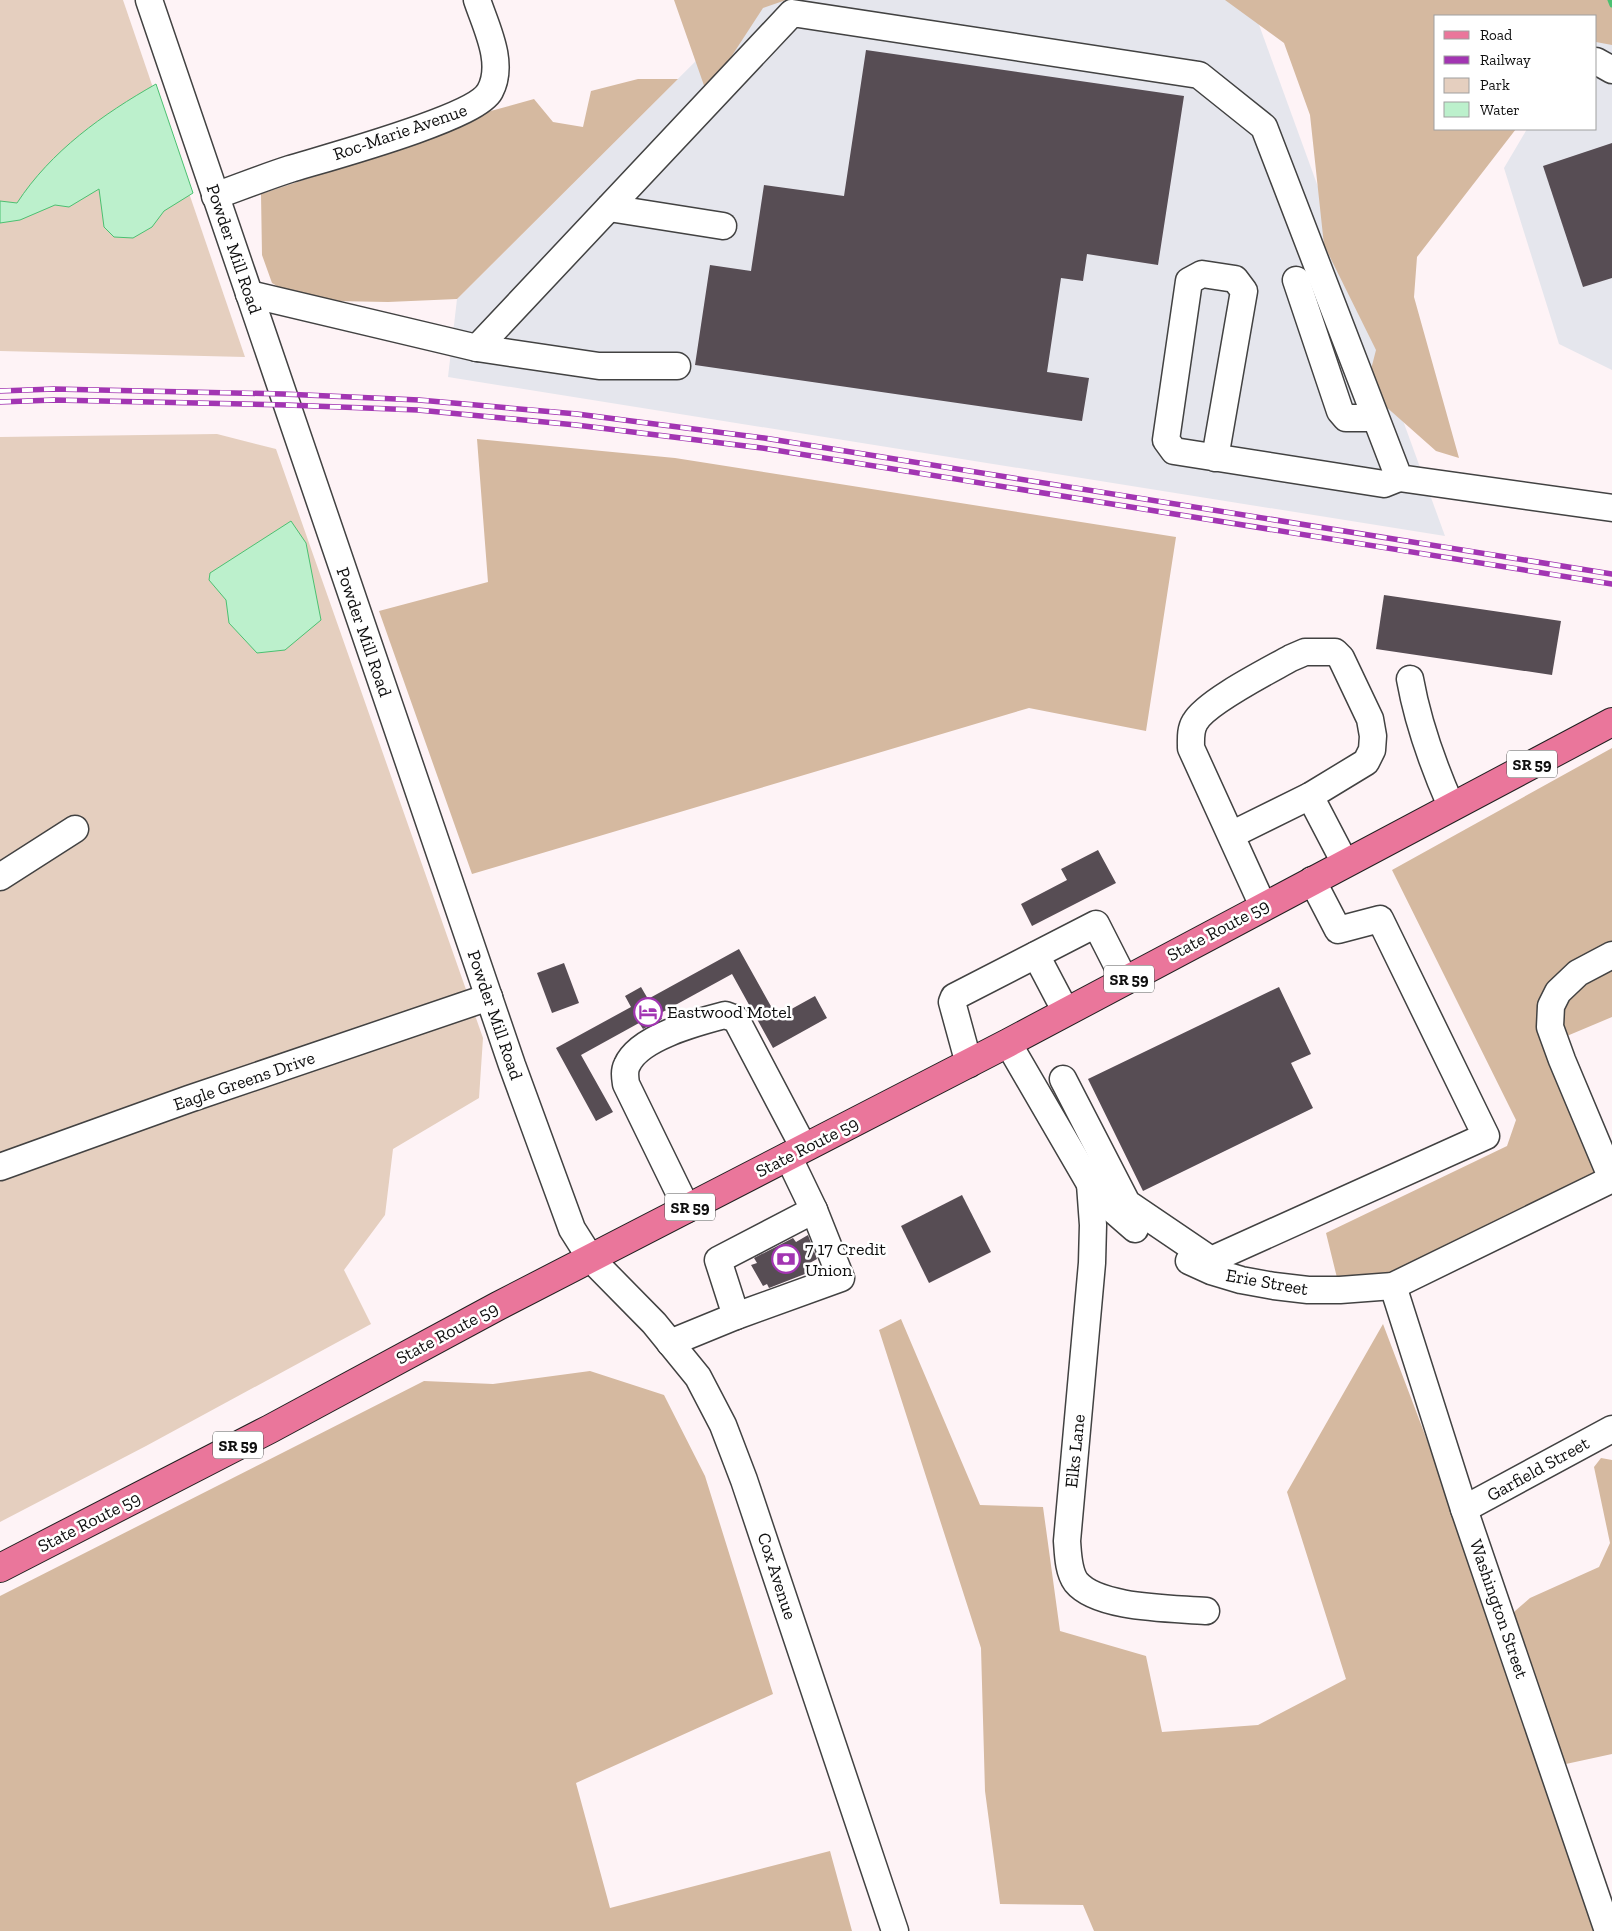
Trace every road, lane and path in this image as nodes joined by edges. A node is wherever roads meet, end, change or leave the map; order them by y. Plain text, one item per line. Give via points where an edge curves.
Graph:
1 (149, 0) edge
2 (477, 0) edge
3 (1597, 62) edge
4 (1612, 70) edge
5 (215, 196) junction
6 (609, 208) junction
7 (723, 226) dead end
8 (1296, 280) dead end
9 (249, 294) junction
10 (477, 348) junction
11 (677, 366) dead end
12 (1376, 418) junction
13 (1215, 458) junction
14 (1398, 478) junction
15 (1612, 508) edge
16 (1410, 679) dead end
17 (1612, 722) edge
18 (1310, 796) junction
19 (1452, 806) junction
20 (75, 829) dead end
21 (1231, 835) junction
22 (1345, 863) junction
23 (0, 877) edge
24 (1312, 880) junction
25 (1263, 906) junction
26 (1036, 955) junction
27 (1612, 955) edge
28 (1125, 980) junction
29 (489, 997) junction
30 (1066, 1012) junction
31 (1008, 1044) junction
32 (969, 1064) junction
33 (1063, 1079) dead end
34 (796, 1152) junction
35 (0, 1166) edge
36 (1612, 1179) edge
37 (1090, 1184) junction
38 (686, 1209) junction
39 (814, 1210) junction
40 (592, 1259) junction
41 (1209, 1265) junction
42 (1393, 1286) junction
43 (736, 1316) junction
44 (670, 1343) junction
45 (1612, 1429) edge
46 (1464, 1509) junction
47 (0, 1568) edge
48 (1206, 1611) dead end
49 (895, 1931) edge
50 (1608, 1931) edge

1 - 5 street, Powder Mill Road
2 - 5 street, Roc-Marie Avenue via 496,64 492,86 484,100 436,123
3 - 4 street
5 - 9 street, Powder Mill Road
6 - 7 street
6 - 10 street
6 - 12 street via 792,13 1199,75 1264,126
8 - 12 street via 1340,411 1346,418
9 - 10 street
9 - 29 street, Powder Mill Road
10 - 11 street via 599,366
12 - 14 street
13 - 13 street via 1174,451 1166,440 1190,281 1202,274 1235,279 1244,290
13 - 14 street via 1384,484
14 - 15 street
16 - 19 street via 1435,771
17 - 19 main road, State Route 59 / SR 59
18 - 21 street
18 - 21 street via 1366,762 1372,750 1370,719 1342,658 1335,652 1305,652 1291,658 1208,707 1194,722 1192,748
18 - 22 street
19 - 22 main road, State Route 59 / SR 59
20 - 23 street
21 - 25 street
22 - 24 main road, State Route 59 / SR 59
24 - 25 main road, State Route 59 / SR 59
24 - 41 street via 1338,930 1380,919 1486,1136
25 - 28 main road, State Route 59 / SR 59
26 - 28 street via 1096,924
26 - 30 street
26 - 32 street via 954,997 952,1002
27 - 36 street via 1578,973 1558,992 1551,1006 1550,1027
28 - 30 main road, State Route 59 / SR 59
29 - 35 street, Eagle Greens Drive
29 - 40 street, Powder Mill Road via 572,1229
30 - 31 main road, State Route 59 / SR 59
31 - 32 main road, State Route 59 / SR 59
31 - 37 street, Erie Street
32 - 34 main road, State Route 59 / SR 59
33 - 41 street via 1127,1204
34 - 38 main road, State Route 59 / SR 59
34 - 38 street via 736,1019 725,1015 653,1040 635,1053 627,1065 626,1084
34 - 39 street
36 - 42 street, Erie Street
37 - 41 street, Erie Street via 1126,1223 1155,1243
37 - 48 street, Elks Lane via 1092,1263 1067,1540 1070,1568 1076,1582 1090,1593 1130,1606
38 - 40 main road, State Route 59 / SR 59
39 - 43 street via 718,1260
39 - 43 street via 841,1278
40 - 44 street, Cox Avenue via 654,1322
40 - 47 main road, State Route 59 / SR 59
41 - 42 street, Erie Street via 1241,1280 1308,1290
42 - 46 street, Washington Street
43 - 44 street
44 - 49 street, Cox Avenue via 698,1377 723,1425
45 - 46 street, Garfield Street
46 - 50 street, Washington Street

